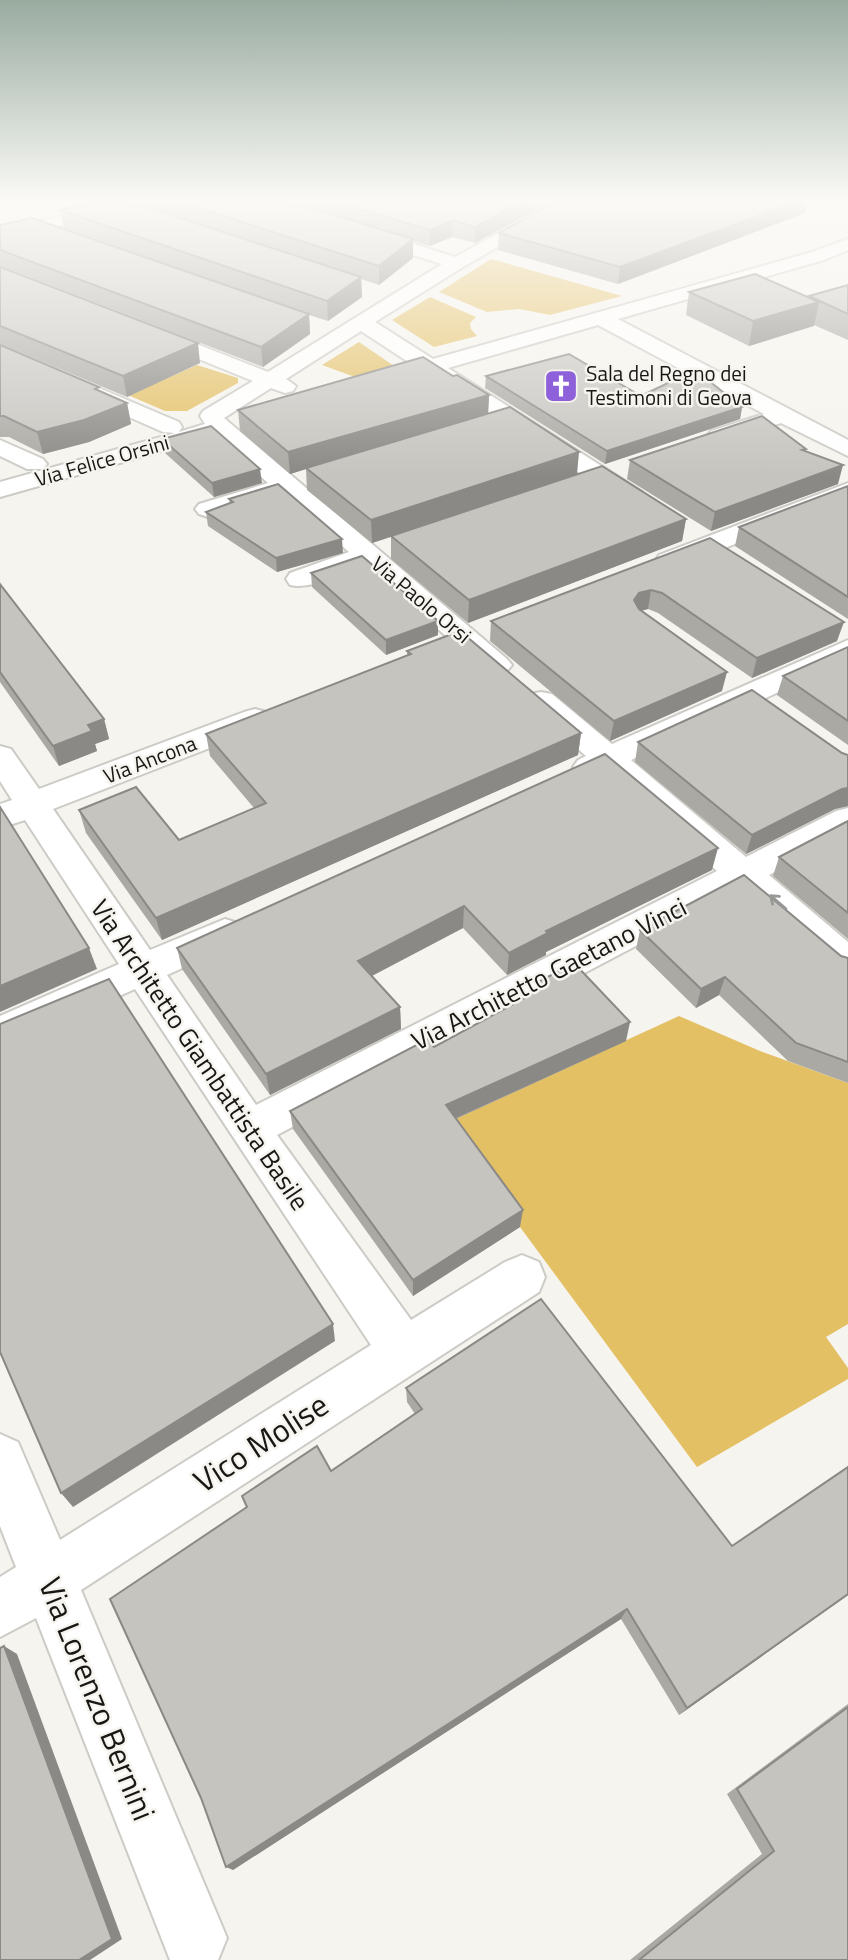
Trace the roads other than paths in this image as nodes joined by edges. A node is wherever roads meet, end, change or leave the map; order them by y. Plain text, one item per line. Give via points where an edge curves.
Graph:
1 (377, 293) edge
2 (408, 293) edge
3 (686, 293) edge
4 (397, 300) junction
5 (600, 318) junction
6 (128, 324) edge
7 (316, 326) edge
8 (351, 328) junction
9 (0, 352) edge
10 (429, 366) junction
11 (269, 380) junction
12 (368, 385) edge
13 (307, 394) edge
14 (782, 415) junction
15 (510, 419) junction
16 (225, 421) junction
17 (483, 426) edge
18 (170, 427) junction
19 (692, 445) edge
20 (0, 447) edge
21 (848, 449) edge
22 (36, 464) junction
23 (627, 467) edge
24 (0, 474) edge
25 (601, 476) junction
26 (298, 482) junction
27 (575, 485) edge
28 (0, 490) edge
29 (848, 490) edge
30 (208, 509) edge
31 (655, 511) edge
32 (381, 550) junction
33 (645, 569) edge
34 (300, 579) dead end
35 (844, 636) edge
36 (736, 685) junction
37 (274, 712) edge
38 (781, 716) edge
39 (0, 756) edge
40 (608, 758) junction
41 (558, 781) edge
42 (16, 811) edge
43 (848, 818) edge
44 (743, 873) junction
45 (256, 919) edge
46 (848, 963) edge
47 (142, 971) junction
48 (0, 1033) edge
49 (249, 1129) junction
50 (522, 1277) dead end
51 (404, 1352) junction
52 (0, 1460) edge
53 (48, 1579) junction
54 (0, 1609) edge
55 (194, 1938) dead end

1 - 4 street
2 - 4 street
3 - 5 street
4 - 8 street
5 - 10 street
5 - 14 street
6 - 11 street
7 - 8 street
8 - 10 street
8 - 11 street
9 - 18 street
10 - 12 street
10 - 15 street
11 - 13 street
11 - 16 street
14 - 19 street
14 - 21 street
15 - 17 street
15 - 25 street
16 - 18 street
16 - 26 street, Via Paolo Orsi
16 - 28 street, Via Felice Orsini
18 - 22 street
20 - 22 street
22 - 24 street
23 - 25 street
25 - 27 street
25 - 31 street
26 - 30 street
26 - 32 street, Via Paolo Orsi
29 - 33 street
32 - 34 street
32 - 40 street, Via Paolo Orsi via 466,638
35 - 36 street
36 - 38 street
36 - 40 street
37 - 42 street, Via Ancona
39 - 42 street, Via Architetto Giambattista Basile
40 - 41 street
40 - 44 street, Via Paolo Orsi
42 - 47 street, Via Architetto Giambattista Basile
43 - 44 street, Via Architetto Gaetano Vinci
46 -> 44 street, Via Paolo Orsi
44 - 49 street, Via Architetto Gaetano Vinci
45 - 47 street
47 - 48 street
47 - 49 street, Via Architetto Giambattista Basile
49 - 51 street, Via Architetto Giambattista Basile
50 - 51 street, Vico Molise
51 - 53 street, Vico Molise
52 - 53 street, Via Lorenzo Bernini
53 - 54 street, Vico Molise
53 - 55 street, Via Lorenzo Bernini

